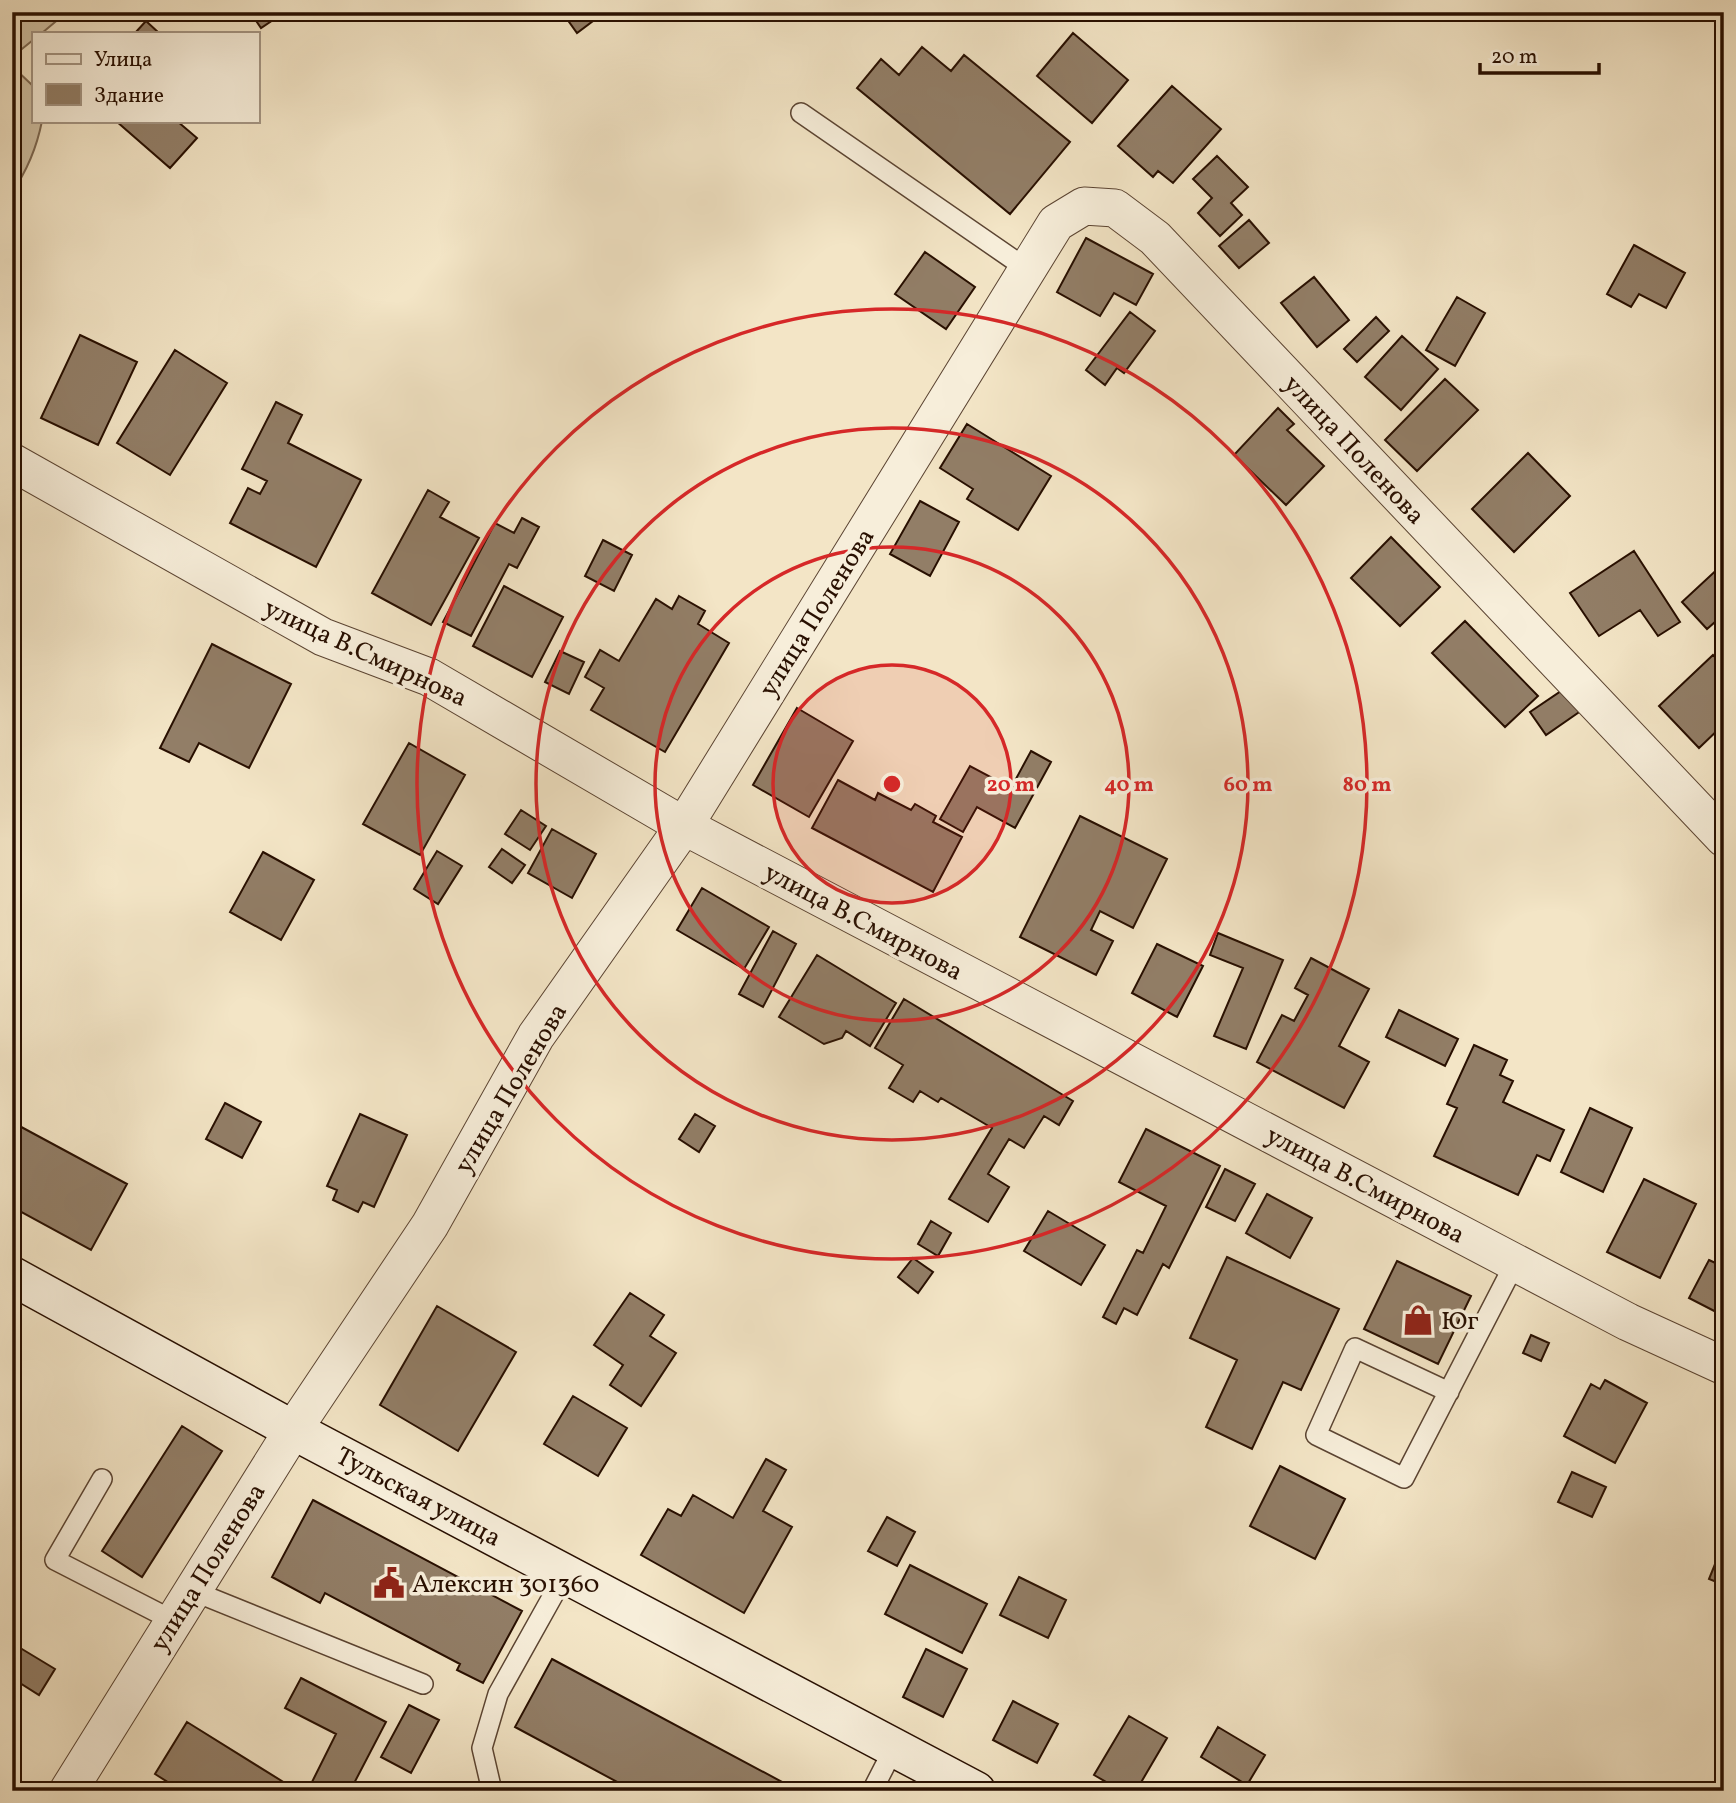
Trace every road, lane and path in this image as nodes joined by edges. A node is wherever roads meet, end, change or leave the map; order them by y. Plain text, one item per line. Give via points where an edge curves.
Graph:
1 (801, 113) dead end
2 (1027, 269) junction
3 (12, 462) edge
4 (684, 826) junction
5 (1724, 838) edge
6 (1515, 1263) junction
7 (12, 1276) edge
8 (1724, 1366) edge
9 (1448, 1392) junction
10 (293, 1430) junction
11 (102, 1479) dead end
12 (565, 1574) junction
13 (193, 1591) junction
14 (174, 1621) junction
15 (423, 1684) dead end
16 (894, 1748) junction
17 (68, 1791) edge
18 (492, 1791) edge
19 (872, 1791) edge
20 (976, 1791) edge

1 - 2 lane
2 - 4 street, улица Поленова
2 - 5 street, улица Поленова via 1056,223 1084,206 1115,208 1155,238
3 - 4 street, улица В.Смирнова via 323,637 429,677
4 - 6 street, улица В.Смирнова
4 - 10 street, улица Поленова via 536,1036 430,1225
6 - 8 street, улица В.Смирнова
6 - 9 lane
7 - 10 main road, Тульская улица
9 - 9 lane via 1404,1478 1316,1435 1355,1348
10 - 12 main road, Тульская улица
10 - 13 street, улица Поленова
11 - 14 lane via 55,1560
12 - 16 main road, Тульская улица
12 - 18 lane via 498,1694 482,1748
13 - 14 street, улица Поленова
13 - 15 lane
14 - 17 street, улица Поленова
16 - 19 lane
16 - 20 main road, Тульская улица

